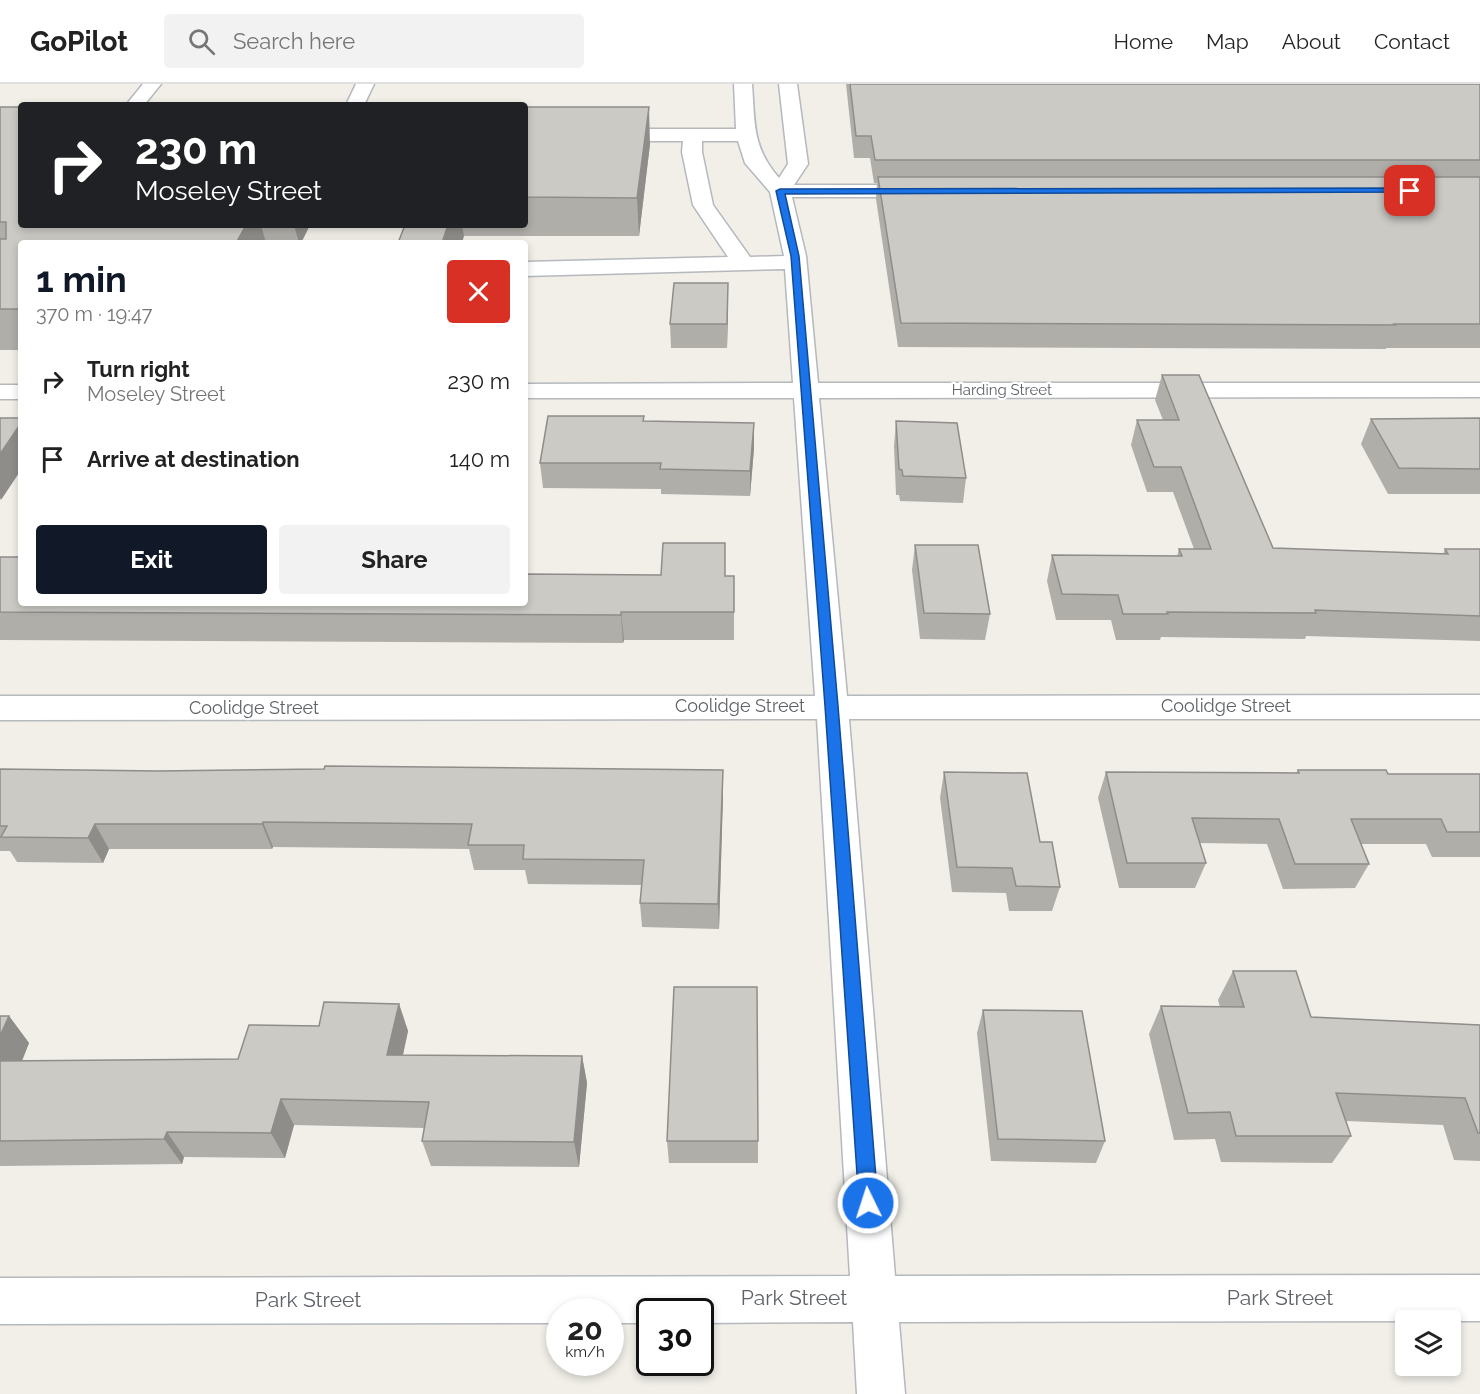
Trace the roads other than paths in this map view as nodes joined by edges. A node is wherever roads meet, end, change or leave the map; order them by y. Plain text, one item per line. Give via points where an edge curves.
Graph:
1 (152, 84) edge
2 (365, 84) edge
3 (743, 84) edge
4 (788, 84) edge
5 (137, 102) edge
6 (356, 102) edge
7 (528, 135) edge
8 (693, 135) junction
9 (746, 135) junction
10 (780, 191) junction
11 (946, 191) edge
12 (795, 262) junction
13 (743, 263) junction
14 (528, 269) edge
15 (806, 390) junction
16 (1480, 390) edge
17 (528, 391) edge
18 (0, 392) edge
19 (18, 392) edge
20 (832, 706) junction
21 (1480, 707) edge
22 (0, 708) edge
23 (876, 1298) junction
24 (1480, 1298) edge
25 (0, 1301) edge
26 (881, 1394) edge

1 - 5 street
2 - 6 street
3 - 9 street
4 - 10 street via 798,164
7 - 8 street
8 - 9 street
8 - 13 street via 692,152 703,205
9 - 10 street via 755,163
10 - 11 street
10 - 12 street
12 - 13 street
12 - 15 street
13 - 14 street
15 - 16 street, Harding Street
15 - 17 street, Harding Street
15 - 20 street
18 - 19 street
20 - 21 street, Coolidge Street
20 - 22 street, Coolidge Street
20 - 23 street
23 - 24 street, Park Street
23 - 25 street, Park Street
23 - 26 street

